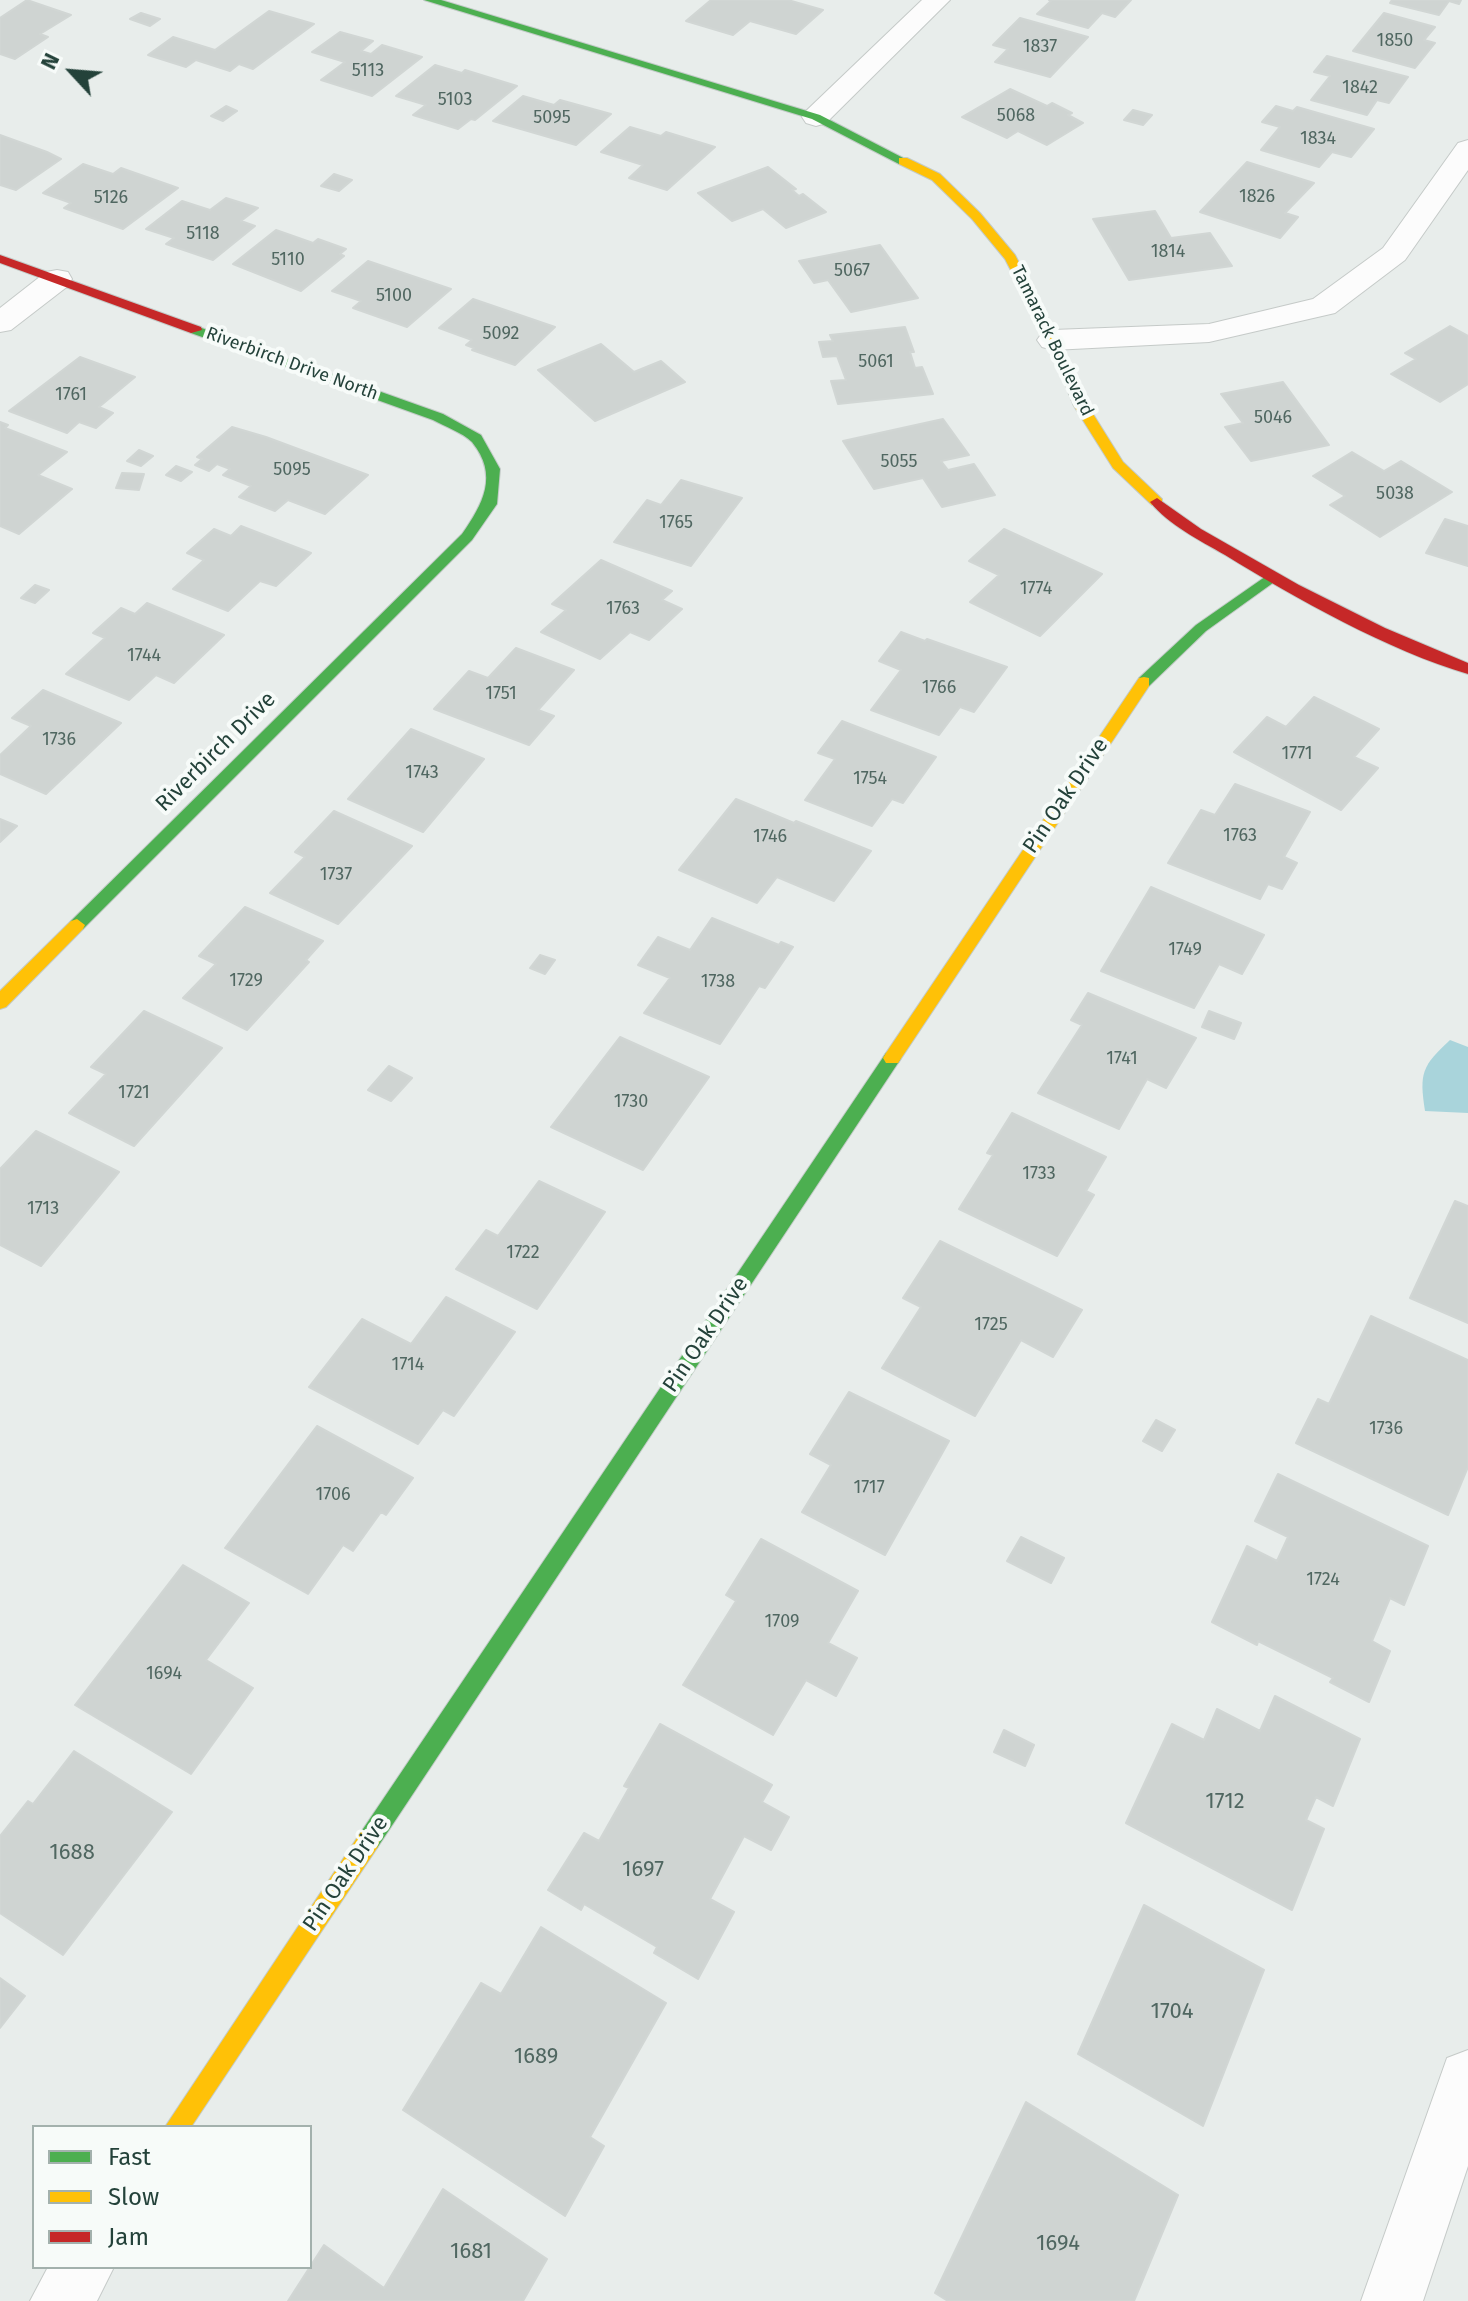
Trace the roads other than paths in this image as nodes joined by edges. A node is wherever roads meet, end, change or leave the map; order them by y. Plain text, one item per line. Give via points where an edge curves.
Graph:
1 (429, 0) edge
2 (937, 0) edge
3 (816, 117) junction
4 (1468, 149) edge
5 (0, 259) edge
6 (57, 279) junction
7 (0, 323) edge
8 (1053, 340) junction
9 (467, 537) joint
10 (1272, 577) junction
11 (1468, 669) edge
12 (0, 1002) edge
13 (1468, 2079) edge
14 (178, 2125) edge
15 (83, 2269) edge
16 (61, 2301) edge
17 (1392, 2301) edge

1 - 3 street, Tamarack Boulevard
2 - 3 street
3 - 8 street, Tamarack Boulevard via 936,177 1011,258
4 - 8 street via 1394,254 1324,306 1209,333
5 - 6 street, Riverbirch Drive North
6 - 7 street
6 - 9 street, Riverbirch Drive North via 438,417 476,438 493,469 490,504
8 - 10 street, Tamarack Boulevard via 1081,406 1118,465 1175,519
9 - 12 street, Riverbirch Drive
10 - 11 street, Tamarack Boulevard via 1392,640
10 - 14 street, Pin Oak Drive via 1183,640 1139,688
13 - 17 street
15 - 16 street

